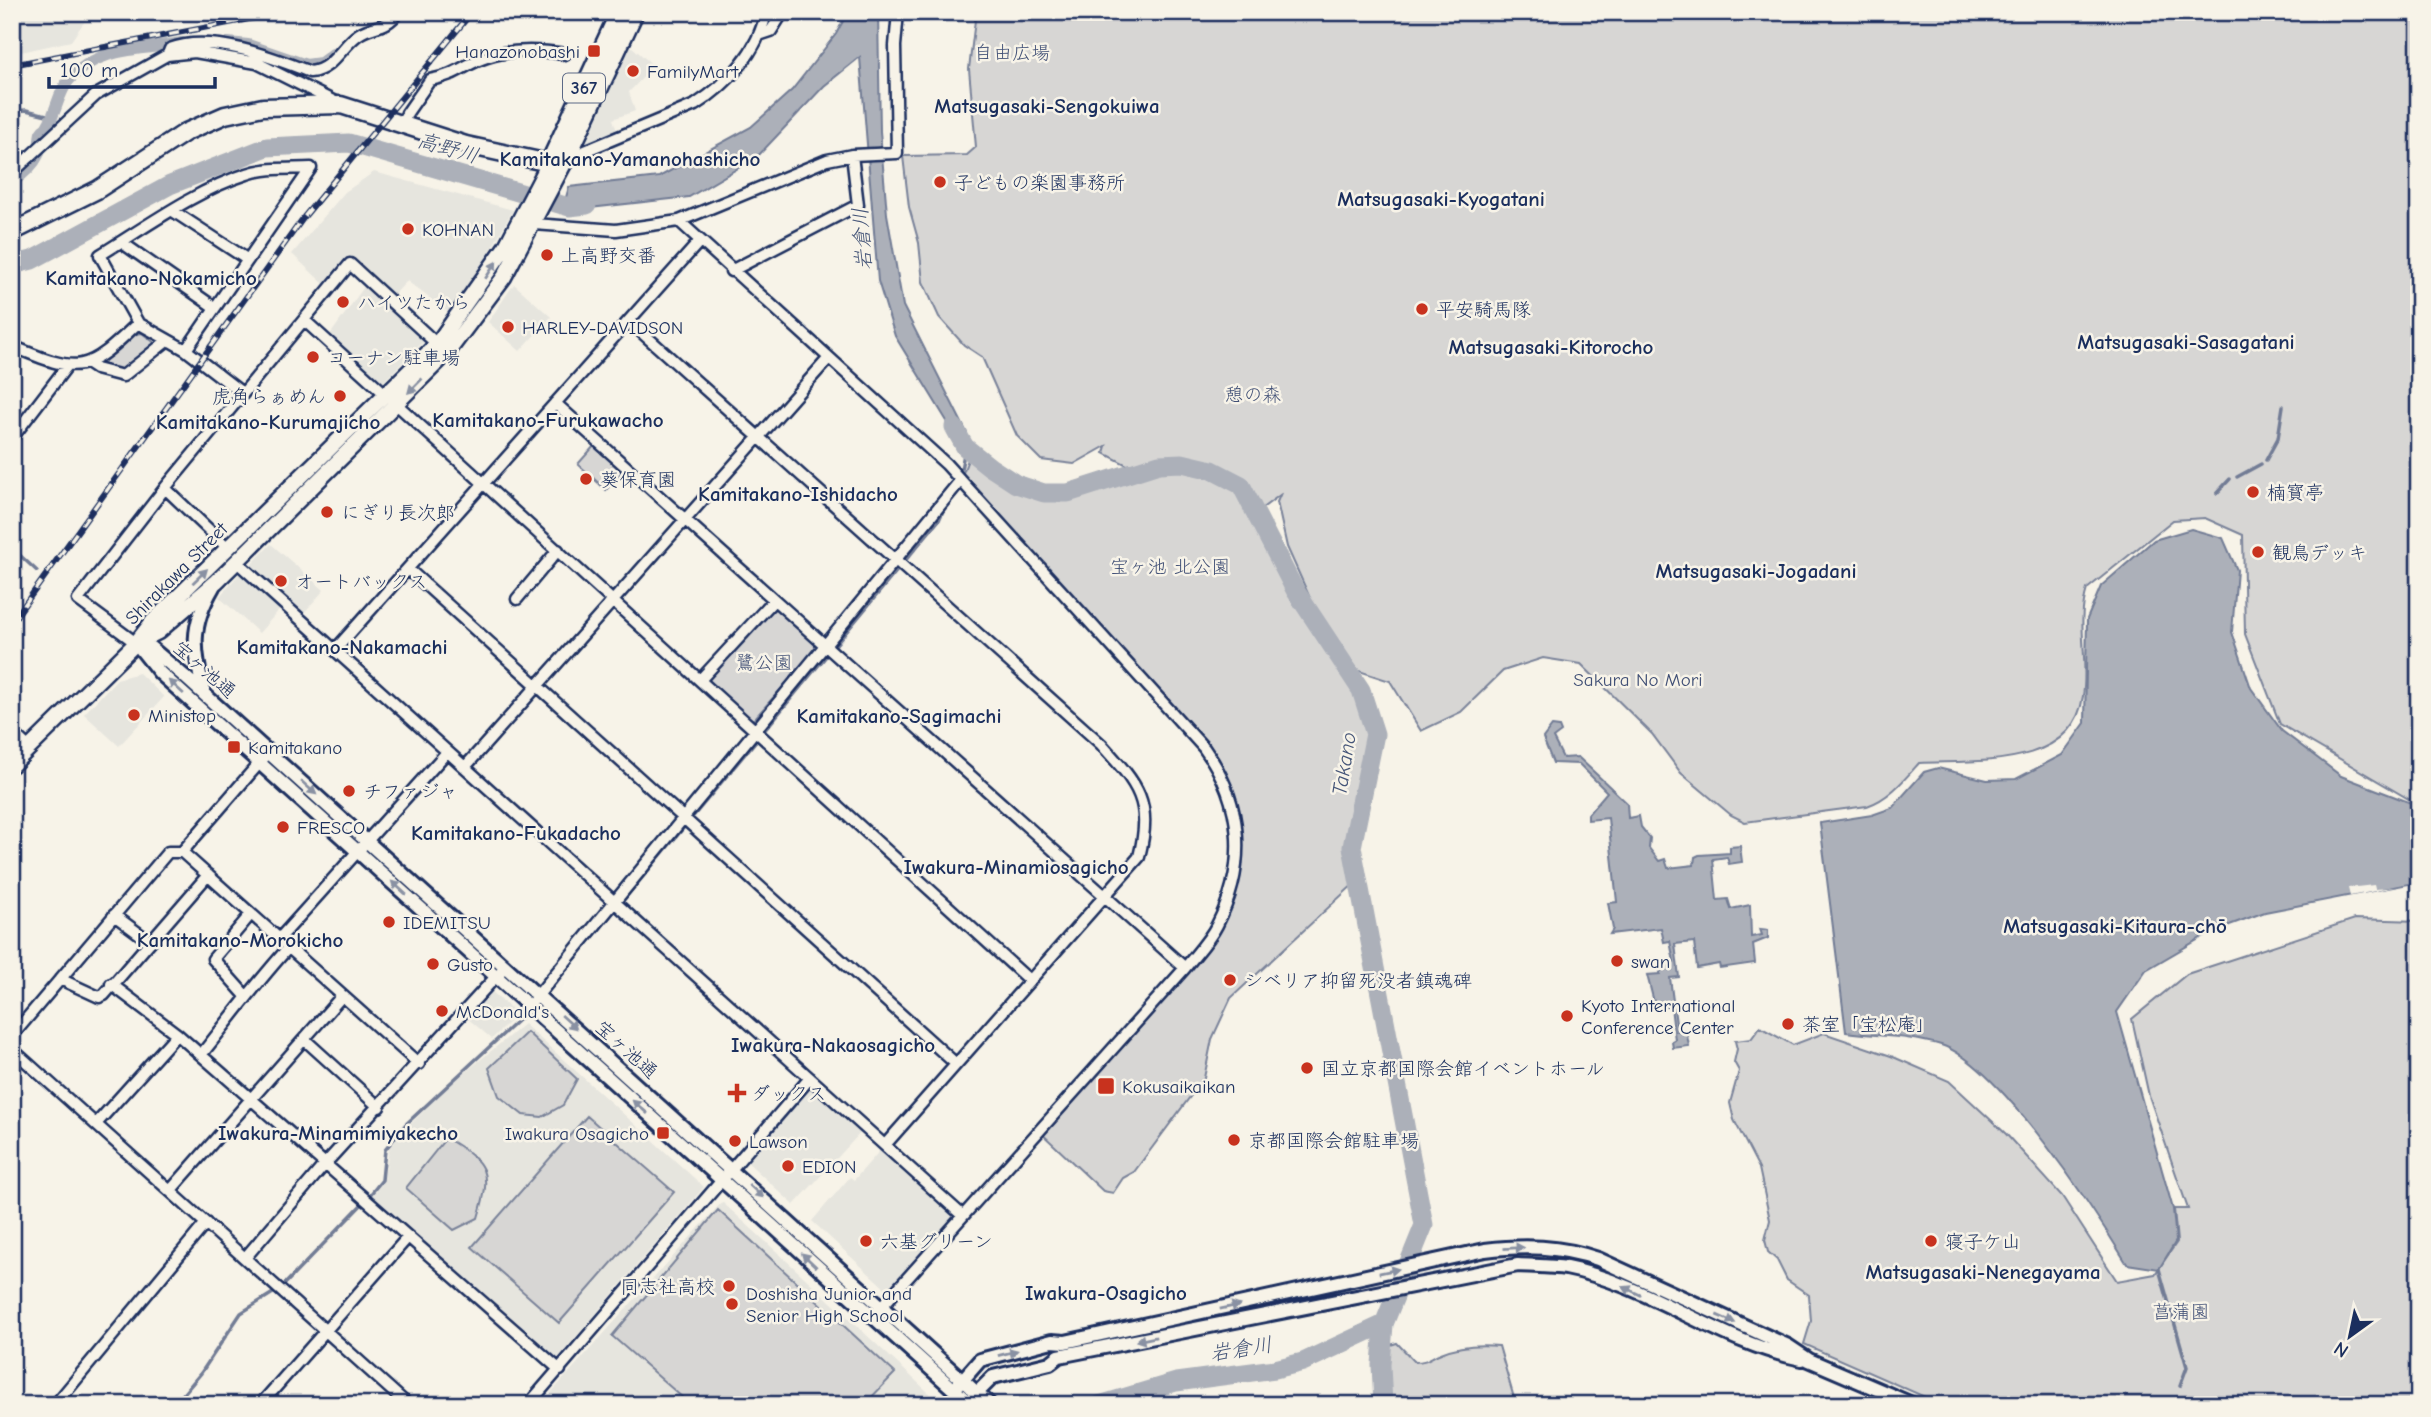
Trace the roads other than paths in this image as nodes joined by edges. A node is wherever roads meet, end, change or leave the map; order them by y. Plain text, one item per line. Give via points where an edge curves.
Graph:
1 (398, 12) edge
2 (619, 12) edge
3 (635, 12) edge
4 (766, 12) edge
5 (783, 12) edge
6 (898, 12) edge
7 (762, 34) junction
8 (565, 54) dead end
9 (167, 55) junction
10 (341, 105) junction
11 (404, 124) junction
12 (852, 155) junction
13 (555, 166) junction
14 (12, 173) edge
15 (173, 211) junction
16 (533, 216) junction
17 (679, 221) junction
18 (12, 232) edge
19 (121, 242) junction
20 (699, 242) junction
21 (248, 260) junction
22 (731, 271) junction
23 (214, 307) junction
24 (304, 320) junction
25 (629, 321) junction
26 (138, 323) junction
27 (168, 340) junction
28 (12, 346) edge
29 (442, 349) junction
30 (186, 350) junction
31 (828, 359) junction
32 (87, 363) junction
33 (67, 366) junction
34 (242, 393) junction
35 (392, 399) junction
36 (555, 403) junction
37 (760, 436) junction
38 (12, 438) edge
39 (960, 481) junction
40 (484, 483) junction
41 (164, 488) junction
42 (685, 520) junction
43 (558, 550) junction
44 (233, 555) junction
45 (895, 561) junction
46 (408, 569) junction
47 (217, 581) junction
48 (517, 599) dead end
49 (774, 600) junction
50 (613, 601) junction
51 (136, 643) junction
52 (825, 646) junction
53 (335, 650) junction
54 (700, 680) junction
55 (537, 686) junction
56 (204, 693) junction
57 (755, 730) junction
58 (12, 732) edge
59 (29, 748) junction
60 (447, 751) junction
61 (269, 752) junction
62 (259, 763) junction
63 (12, 765) edge
64 (465, 767) junction
65 (683, 818) junction
66 (367, 840) junction
67 (358, 850) junction
68 (182, 852) junction
69 (208, 875) junction
70 (1105, 897) junction
71 (614, 902) junction
72 (251, 914) junction
73 (114, 915) junction
74 (279, 939) junction
75 (149, 941) junction
76 (289, 947) junction
77 (506, 965) junction
78 (1185, 968) junction
79 (496, 976) junction
80 (60, 979) junction
81 (1030, 981) junction
82 (111, 984) junction
83 (245, 995) junction
84 (538, 995) junction
85 (342, 996) junction
86 (529, 1006) junction
87 (177, 1034) junction
88 (12, 1036) edge
89 (304, 1040) junction
90 (12, 1049) edge
91 (201, 1055) junction
92 (419, 1064) junction
93 (956, 1064) junction
94 (810, 1078) junction
95 (251, 1099) junction
96 (379, 1107) junction
97 (96, 1124) junction
98 (885, 1145) junction
99 (325, 1164) junction
100 (731, 1168) junction
101 (723, 1180) junction
102 (170, 1191) junction
103 (963, 1216) junction
104 (206, 1223) junction
105 (408, 1237) junction
106 (245, 1258) junction
107 (882, 1306) junction
108 (872, 1318) junction
109 (326, 1331) junction
110 (1809, 1360) junction
111 (560, 1370) junction
112 (958, 1385) junction
113 (972, 1400) edge
114 (55, 1405) edge
115 (260, 1405) edge
116 (408, 1405) edge
117 (528, 1405) edge
118 (990, 1405) edge
119 (1914, 1405) edge

1 - 9 street via 381,28 357,35 317,71 265,54 195,43 170,49
2 - 13 highway, Shirakawa Street / 367
3 - 13 highway, Shirakawa Street / 367
4 - 7 street
5 - 7 street via 771,30
6 - 12 street via 897,153
7 - 13 street via 724,84 695,105
8 - 11 street via 512,52 486,57 460,73 430,80
9 - 10 street via 195,51 257,63
9 - 14 street via 96,95
10 - 11 highway
10 - 18 highway via 263,107 225,116 186,132 97,190
11 - 13 highway via 466,145
12 - 17 street via 827,160
12 - 22 street via 858,205
13 - 16 main road, Shirakawa Street
15 - 19 street
15 - 21 street
15 - 21 street via 246,174 311,169
16 - 17 street via 616,230
16 - 29 main road, Shirakawa Street via 504,277
17 - 20 street
19 - 23 street
19 - 26 street via 100,255
20 - 22 street
20 - 25 street
21 - 23 street
22 - 31 street
23 - 30 street
24 - 29 street via 350,264
24 - 34 street
24 - 35 street
25 - 36 street
25 - 37 street
26 - 27 street
26 - 32 street via 100,359
27 - 30 street
27 - 32 street via 122,376
28 - 33 street
29 - 35 main road, Shirakawa Street
30 - 34 street
31 - 37 street
31 - 39 street
32 - 33 street
33 - 38 street
34 - 41 street
35 - 40 street
35 - 44 main road, Shirakawa Street
36 - 40 street
36 - 42 street
37 - 42 street
37 - 45 street
39 - 45 street
39 - 78 street via 1204,748 1229,789 1238,831 1228,894 1216,926
40 - 43 street
40 - 46 street
41 - 44 street
41 - 51 street via 78,600
42 - 49 street
42 - 50 street
43 - 48 street
43 - 50 street
44 - 47 main road, Shirakawa Street
51 -> 44 main road, Shirakawa Street via 153,621
44 - 53 street
45 - 52 street
45 - 70 street via 1101,744 1132,779 1144,803 1146,829 1139,857
46 - 53 street
46 - 55 street
47 - 51 main road, Shirakawa Street via 158,632
47 - 56 street via 196,626 194,648
49 - 52 street
49 - 54 street
50 - 54 street
50 - 55 street
51 - 56 street, 宝ヶ池通 via 151,648
51 - 59 main road
62 -> 51 street, 宝ヶ池通 via 160,673
52 - 57 street
52 - 70 street
53 - 60 street
54 - 57 street
55 - 64 street
55 - 65 street
56 - 61 street, 宝ヶ池通
57 - 65 street
57 - 81 street
58 - 59 street
59 - 63 main road
60 - 64 street
60 - 66 street
61 - 62 street
61 -> 66 street, 宝ヶ池通
62 - 67 street, 宝ヶ池通
62 - 68 street
64 - 71 street
65 - 71 street
65 - 93 street
66 - 67 street
66 - 77 street, 宝ヶ池通
67 - 74 street
79 -> 67 street, 宝ヶ池通
68 - 69 street
68 - 73 street via 168,852
69 - 72 street
69 - 75 street
70 - 78 street
70 - 81 street
71 - 84 street
71 - 94 street
72 - 74 street
72 - 83 street via 213,959
73 - 75 street
73 - 80 street
74 - 76 street
75 - 82 street
76 - 83 street
76 - 85 street
77 - 79 street
77 - 84 street, 宝ヶ池通
78 - 103 street
79 - 86 street, 宝ヶ池通
79 - 92 street
80 - 82 street via 99,997
80 - 88 street
81 - 93 street
82 - 87 street
83 - 91 street
84 - 86 street
84 -> 100 street, 宝ヶ池通
85 - 89 street
85 - 92 street
101 -> 86 street, 宝ヶ池通
87 - 91 street
87 - 97 street
89 - 95 street
89 - 96 street
90 - 97 street
91 - 95 street
92 - 96 street
93 - 98 street
94 - 98 street
94 - 100 street
95 - 99 street
95 - 102 street
96 - 99 street
97 - 102 street
98 - 103 street
99 - 105 street
99 - 106 street
100 - 101 street
100 -> 107 street, 宝ヶ池通
108 -> 101 street, 宝ヶ池通
101 - 111 street
102 - 104 street
103 - 107 street
104 - 106 street
104 - 114 street
105 - 109 street
105 - 111 street
106 - 109 street
107 - 108 street
107 - 112 street, 宝ヶ池通
108 - 112 street, 宝ヶ池通
109 - 115 street
109 - 116 street
112 -> 110 street via 981,1360 1052,1342 1516,1246 1569,1249 1788,1346
110 -> 113 street via 1775,1354 1613,1282 1566,1268 1518,1265 1059,1356 1050,1363 993,1377
110 - 119 street
111 - 117 street
112 - 113 street, 宝ヶ池通
113 - 118 street, 宝ヶ池通

